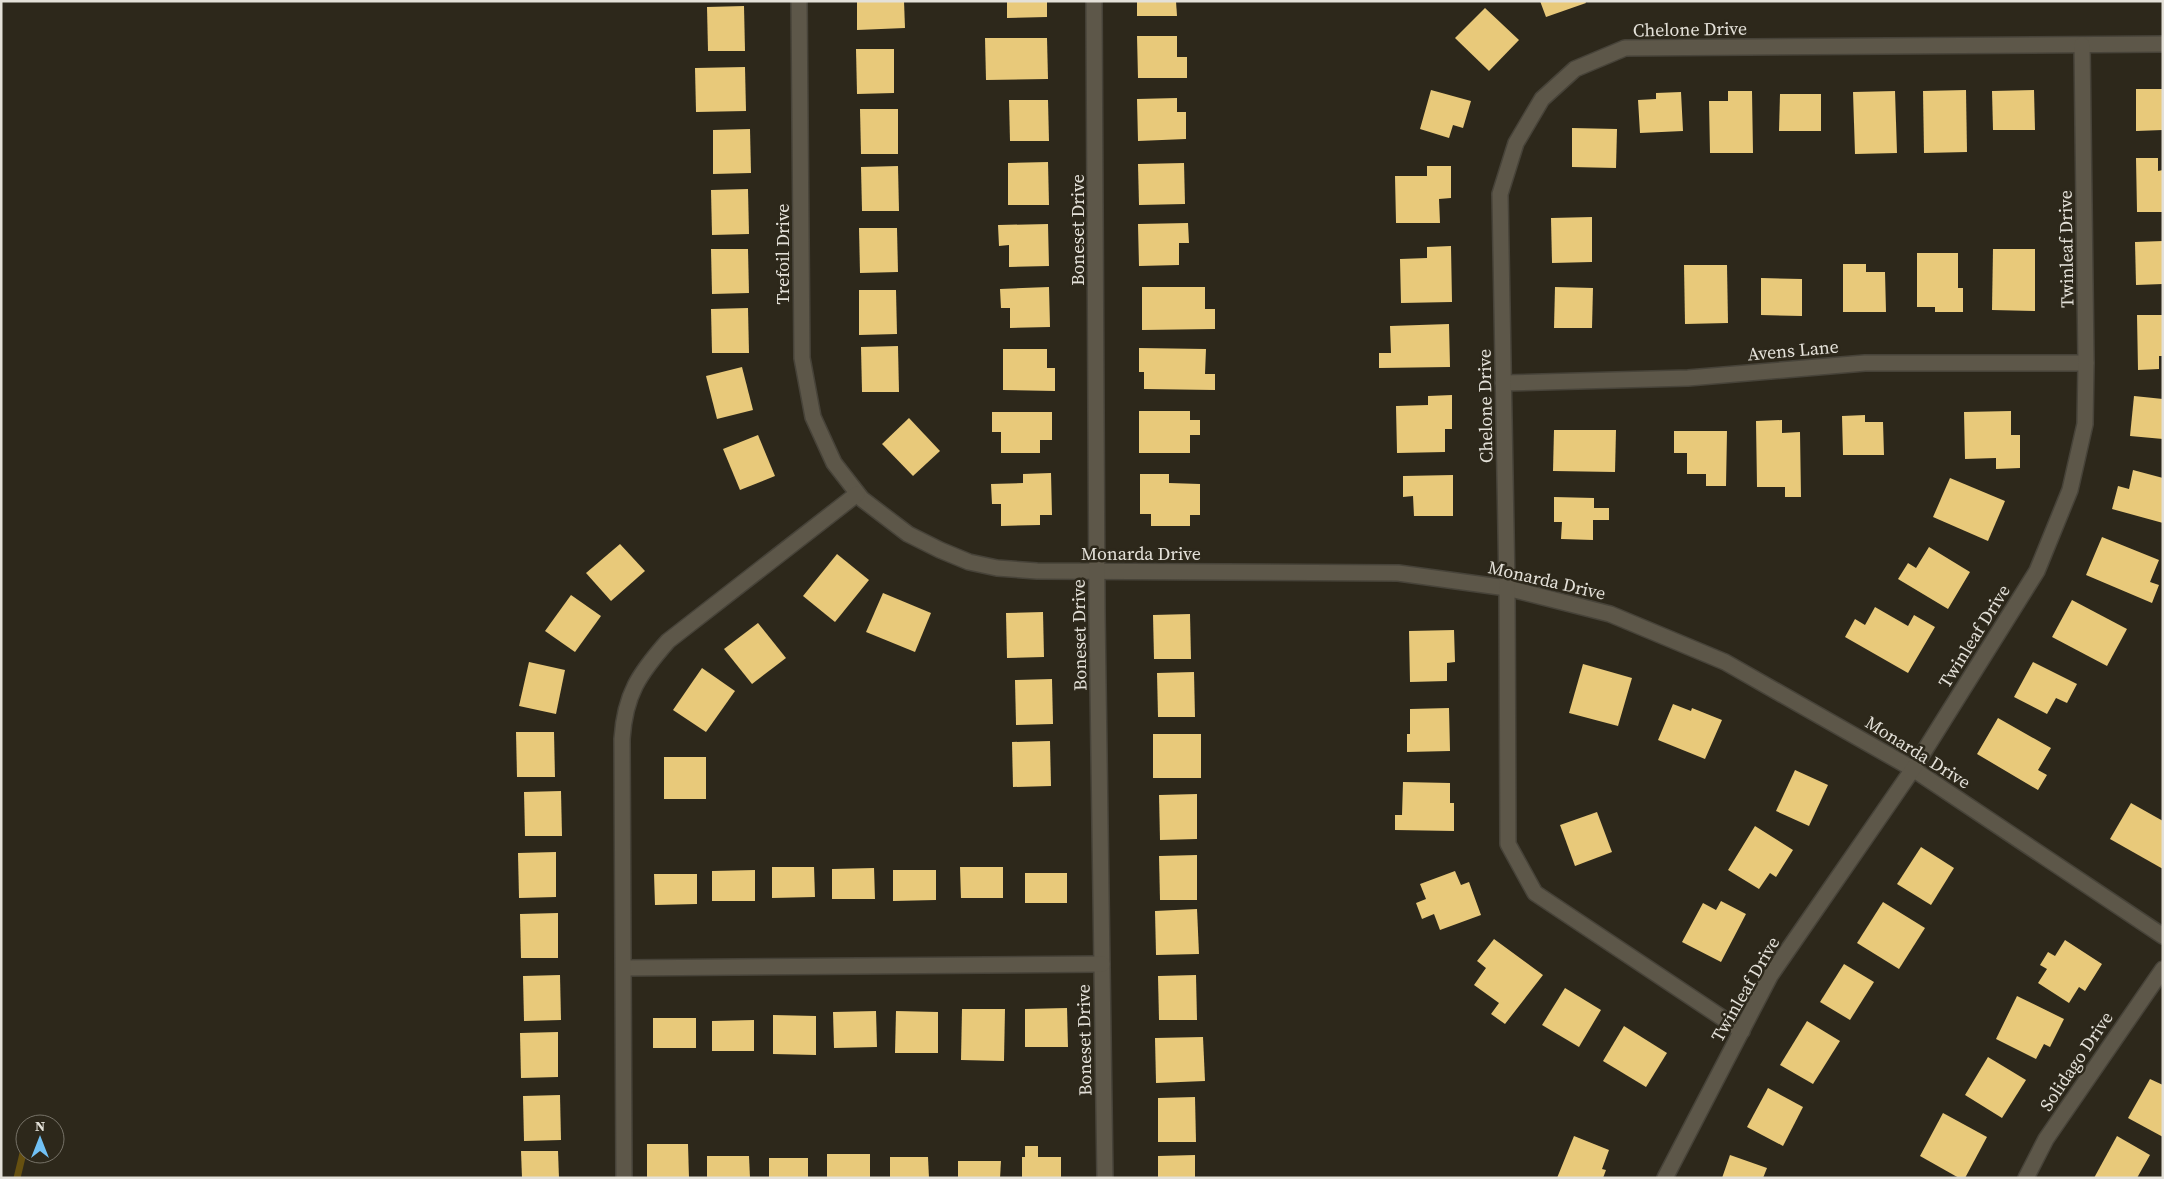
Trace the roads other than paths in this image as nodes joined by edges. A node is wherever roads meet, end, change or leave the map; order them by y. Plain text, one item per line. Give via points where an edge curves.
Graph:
1 (799, 1) edge
2 (1094, 1) edge
3 (2163, 44) edge
4 (2082, 45) junction
5 (2086, 363) junction
6 (1503, 383) junction
7 (857, 494) junction
8 (1097, 572) junction
9 (1507, 588) junction
10 (1913, 768) junction
11 (2163, 936) edge
12 (1102, 964) junction
13 (624, 968) junction
14 (2163, 969) edge
15 (1742, 1031) junction
16 (624, 1178) edge
17 (1105, 1178) edge
18 (1665, 1178) edge
19 (2026, 1178) edge

1 - 7 street, Trefoil Drive via 802,358 813,417 834,463
2 - 8 street, Boneset Drive
3 - 4 street
4 - 5 street, Twinleaf Drive
4 - 6 street, Chelone Drive via 1625,48 1575,70 1542,99 1516,144 1500,194
5 - 6 street, Avens Lane via 1866,363 1688,378
5 - 10 street, Twinleaf Drive via 2085,424 2070,490 2037,571
6 - 9 street, Chelone Drive
7 - 8 street, Monarda Drive via 908,534 970,562 997,568
7 - 13 street via 668,641 633,688 624,714 622,739
8 - 9 street, Monarda Drive via 1398,572
8 - 12 street, Boneset Drive
9 - 10 street, Monarda Drive via 1610,614 1725,662
9 - 15 street, Chelone Drive via 1508,844 1535,893
10 - 11 street, Monarda Drive
10 - 15 street, Twinleaf Drive via 1770,976
12 - 13 street
12 - 17 street, Boneset Drive
13 - 16 street
14 - 19 street, Solidago Drive via 2046,1139
15 - 18 street, Twinleaf Drive

